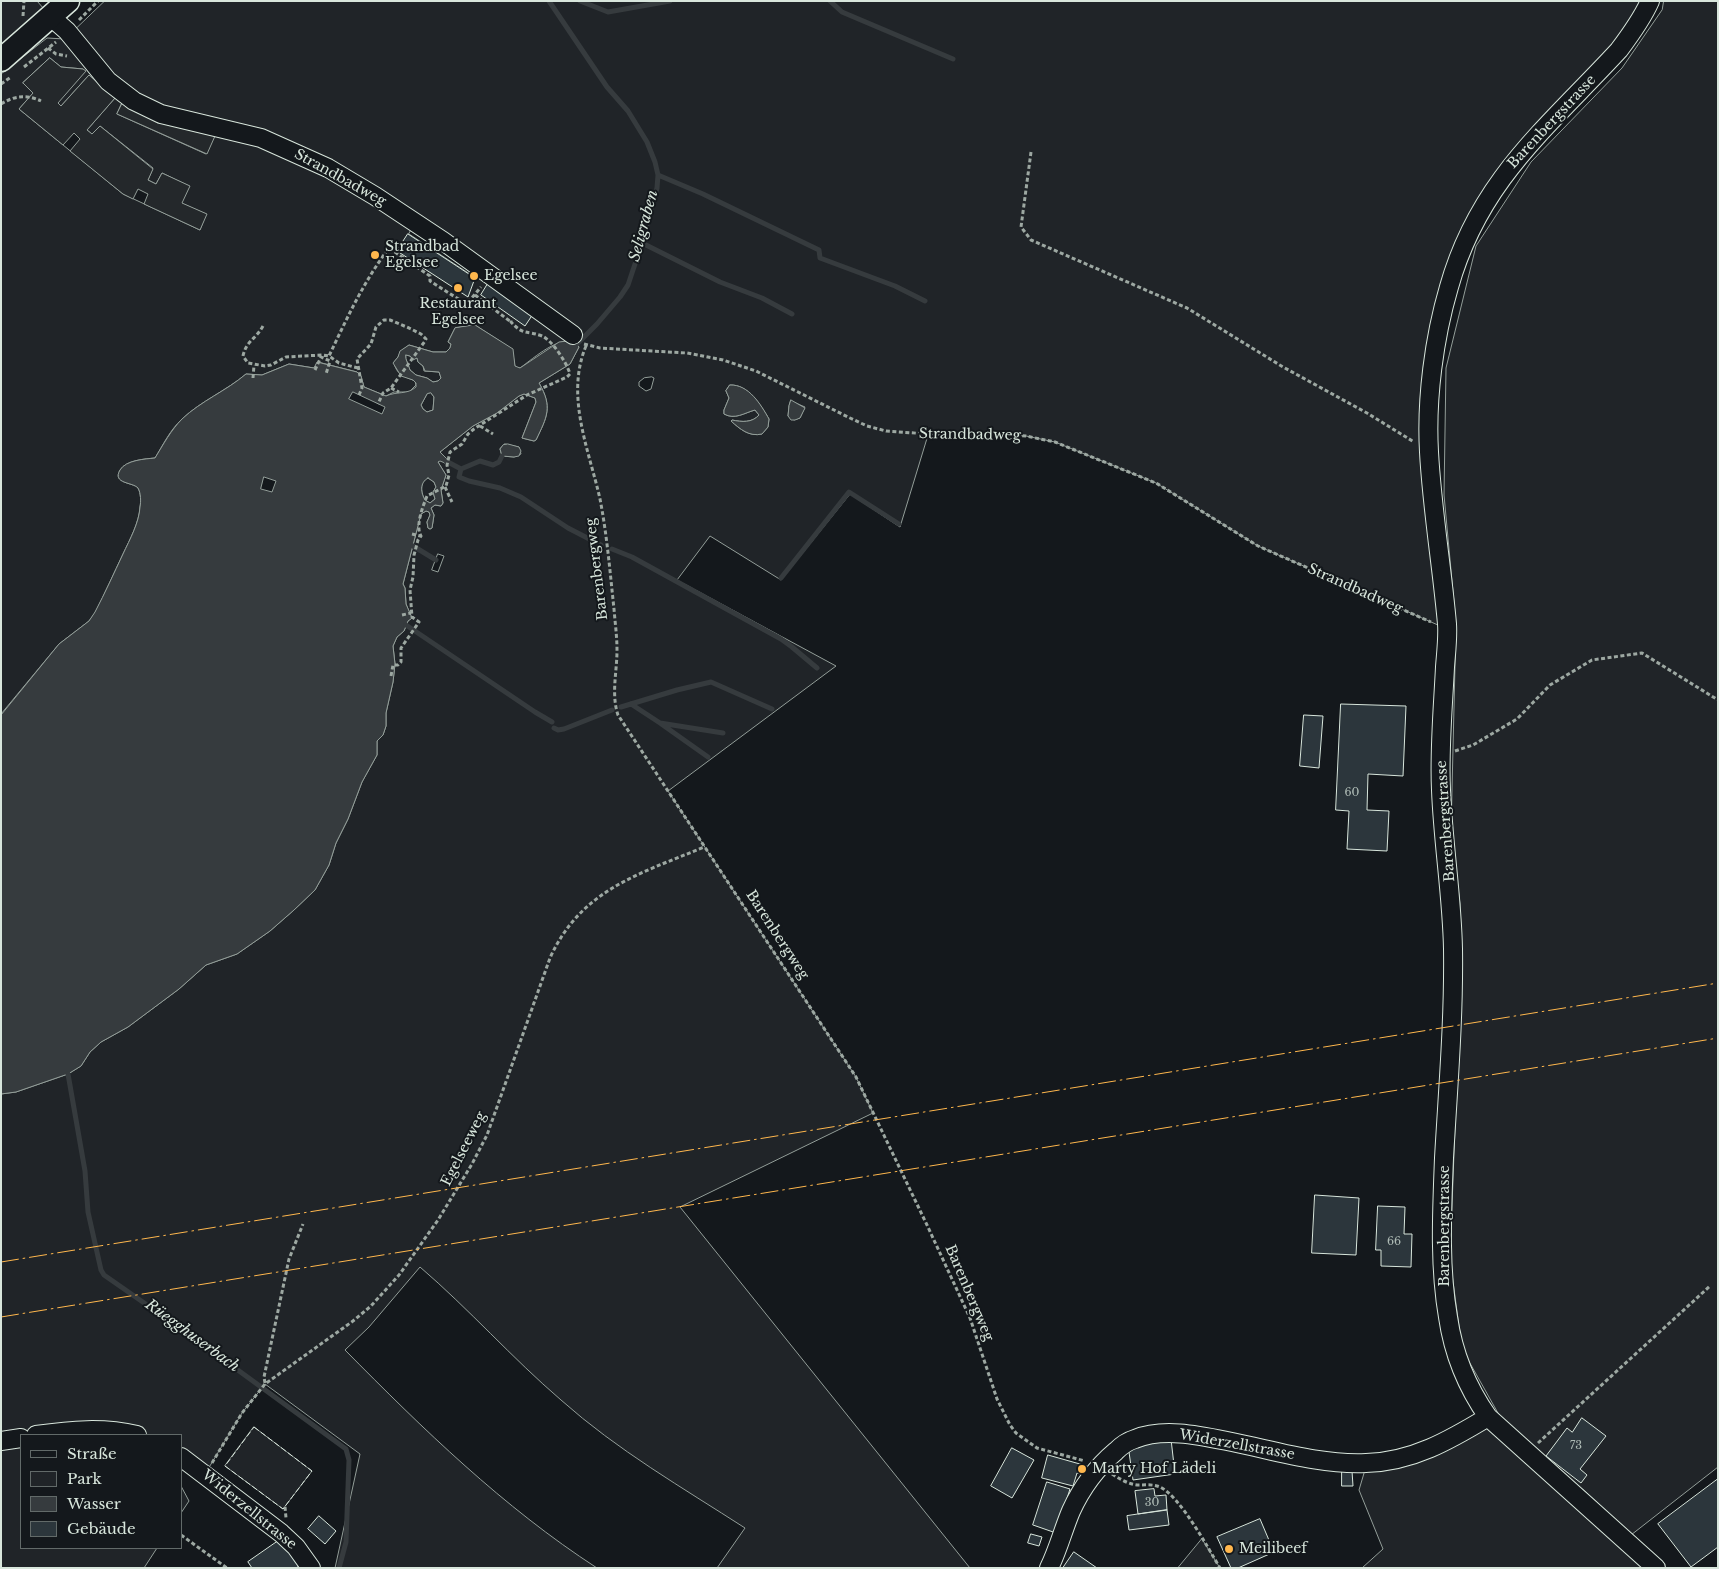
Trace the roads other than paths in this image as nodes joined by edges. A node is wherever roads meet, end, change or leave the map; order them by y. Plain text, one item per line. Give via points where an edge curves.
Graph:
1 (68, 1) edge
2 (1650, 1) edge
3 (59, 24) junction
4 (11, 69) edge
5 (579, 340) road end
6 (1488, 1416) junction
7 (43, 1434) edge
8 (133, 1434) edge
9 (20, 1438) edge
10 (1, 1441) edge
11 (182, 1458) edge
12 (311, 1568) edge
13 (1049, 1568) edge
14 (1656, 1568) edge

1 - 3 main road
2 - 6 street, Barenbergstrasse via 1620,50 1527,146 1501,178 1478,215 1455,268 1434,362 1429,452 1447,629 1441,790 1453,947 1442,1203 1443,1260 1448,1317 1460,1365
3 - 4 main road
3 - 5 street, Strandbadweg via 108,81 134,101 178,119 261,138 328,168 368,191 490,274
6 - 13 street, Widerzellstrasse via 1435,1447 1380,1462 1330,1462 1203,1436 1167,1434 1135,1438 1115,1452 1088,1482 1076,1501
6 - 14 street, Barenbergstrasse
7 - 8 street via 95,1429
9 - 10 street
11 - 12 street, Widerzellstrasse via 281,1532

